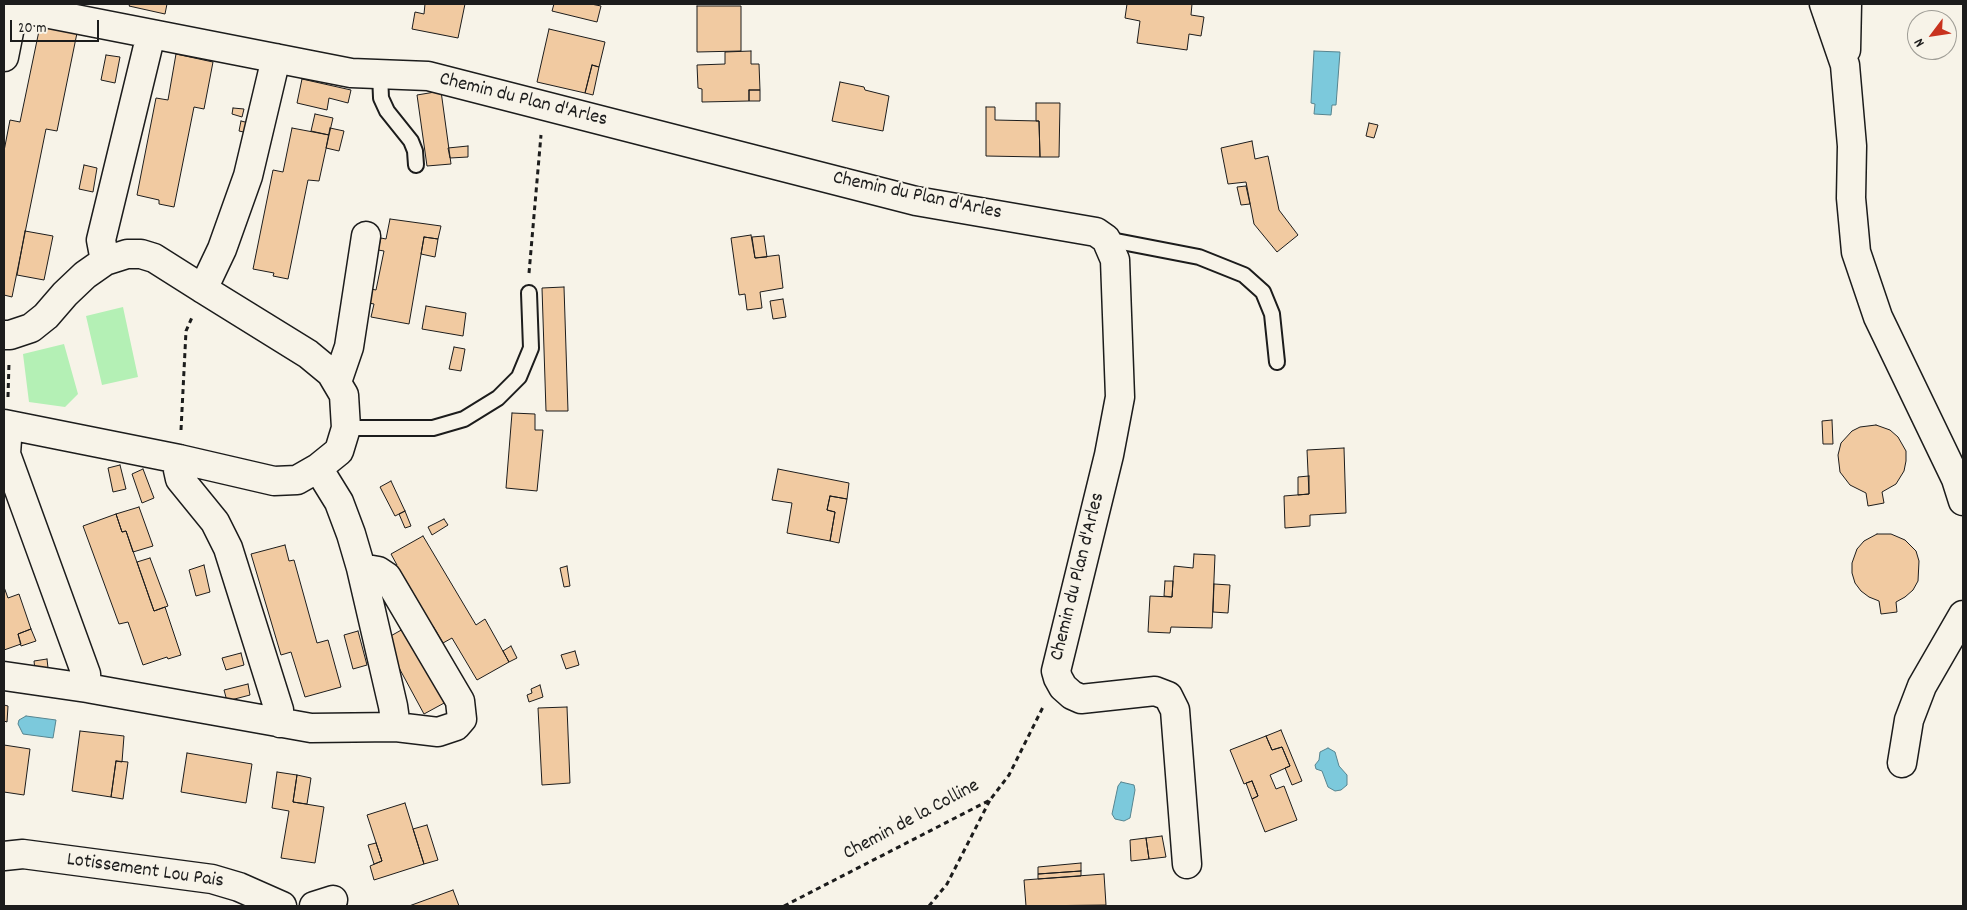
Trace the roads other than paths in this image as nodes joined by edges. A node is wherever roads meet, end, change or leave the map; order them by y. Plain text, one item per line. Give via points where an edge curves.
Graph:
1 (1824, 4) edge
2 (1847, 4) edge
3 (9, 6) edge
4 (152, 34) junction
5 (4, 56) edge
6 (276, 58) junction
7 (1845, 65) junction
8 (380, 74) junction
9 (416, 165) dead end
10 (366, 236) dead end
11 (1106, 239) junction
12 (106, 261) junction
13 (203, 288) junction
14 (529, 293) road end
15 (7, 335) edge
16 (1277, 362) dead end
17 (337, 382) junction
18 (6, 425) edge
19 (346, 428) junction
20 (179, 459) junction
21 (318, 468) junction
22 (1963, 502) edge
23 (361, 568) junction
24 (1963, 615) edge
25 (4, 676) edge
26 (87, 688) junction
27 (280, 723) junction
28 (396, 727) junction
29 (1902, 763) dead end
30 (4, 856) edge
31 (1187, 864) dead end
32 (282, 906) edge

1 - 7 street
2 - 7 street
3 - 4 street, Chemin du Plan d'Arles
3 - 5 street
4 - 6 street, Chemin du Plan d'Arles
4 - 12 street via 101,240
6 - 8 street, Chemin du Plan d'Arles via 351,73
6 - 13 street via 248,176 222,249
7 - 22 street via 1856,252 1878,317 1956,479
8 - 9 lane via 381,98 411,141
8 - 11 street, Chemin du Plan d'Arles via 428,76 916,201 1096,232
10 - 17 street via 349,347
11 - 16 lane via 1199,257 1244,274 1263,292 1272,314
11 - 31 street, Chemin du Plan d'Arles via 1116,260 1120,397 1056,671 1063,687 1081,699 1155,691 1168,696 1175,710
12 - 13 street via 127,254 141,254 154,258
12 - 15 street via 85,275 31,328
13 - 17 street via 308,354
14 - 19 lane via 531,348 519,376 498,398 464,419 433,428
17 - 19 street via 344,395
18 - 20 street
18 - 26 street via 6,454 86,674
19 - 21 street via 339,451
20 - 21 street via 274,481 297,480
20 - 27 street via 180,479 215,522 228,548 279,710
21 - 23 street via 338,502
23 - 28 street
23 - 28 street via 378,571 387,577 460,701 462,710 462,719 447,730 438,732
24 - 29 street via 1922,686 1909,720
25 - 26 street
26 - 27 street
27 - 28 street via 311,728
30 - 32 street, Lotissement Lou Pais via 23,854 212,879

